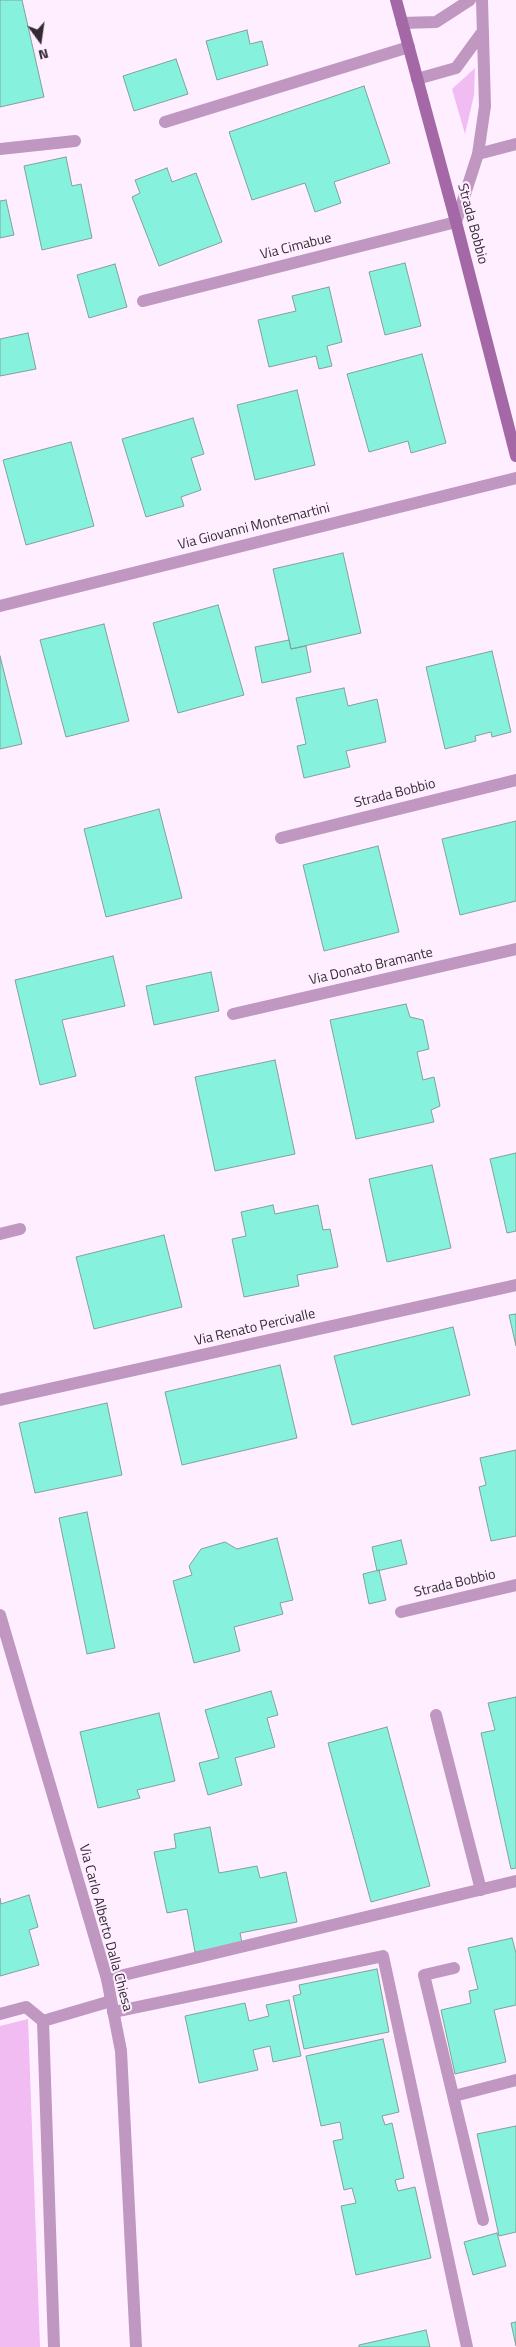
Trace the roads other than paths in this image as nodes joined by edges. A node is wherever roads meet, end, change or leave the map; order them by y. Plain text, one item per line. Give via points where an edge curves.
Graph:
1 (396, 0) edge
2 (470, 0) edge
3 (482, 0) edge
4 (402, 23) junction
5 (483, 31) junction
6 (409, 47) junction
7 (418, 79) junction
8 (165, 122) dead end
9 (75, 142) dead end
10 (516, 144) edge
11 (0, 149) edge
12 (478, 154) junction
13 (456, 222) junction
14 (143, 301) dead end
15 (513, 430) edge
16 (516, 456) edge
17 (516, 478) edge
18 (0, 606) edge
19 (516, 780) edge
20 (281, 838) dead end
21 (516, 949) edge
22 (233, 1014) dead end
23 (20, 1229) dead end
24 (0, 1234) edge
25 (516, 1285) edge
26 (0, 1400) edge
27 (516, 1585) edge
28 (401, 1612) dead end
29 (0, 1615) edge
30 (436, 1715) dead end
31 (516, 1881) edge
32 (481, 1890) junction
33 (454, 1968) dead end
34 (107, 1979) junction
35 (112, 2007) junction
36 (0, 2014) edge
37 (43, 2021) junction
38 (516, 2080) edge
39 (454, 2096) junction
40 (483, 2220) dead end
41 (54, 2347) edge
42 (136, 2347) edge
43 (467, 2347) edge

1 - 4 main road, Strada Bobbio
2 - 4 street via 436,22
3 - 5 street
4 - 6 main road, Strada Bobbio
5 - 7 street via 456,68
5 - 12 street via 485,106
6 - 7 main road, Strada Bobbio
6 - 8 street
7 - 13 main road, Strada Bobbio
9 - 11 street
10 - 12 street
12 - 13 street
13 - 14 street, Via Cimabue
13 - 15 main road, Strada Bobbio
15 - 16 main road, Strada Bobbio
17 - 18 street, Via Giovanni Montemartini
19 - 20 street, Strada Bobbio
21 - 22 street, Via Donato Bramante
23 - 24 street
25 - 26 street, Via Renato Percivalle
27 - 28 street, Strada Bobbio
29 - 34 street, Via Carlo Alberto Dalla Chiesa
30 - 32 street
31 - 32 street
32 - 34 street
33 - 39 street via 424,1975
34 - 35 street, Via Carlo Alberto Dalla Chiesa
35 - 37 street
35 - 42 street, Via Carlo Alberto Dalla Chiesa via 121,2051
35 - 43 street via 383,1956
36 - 37 street via 26,2007
37 - 41 street
38 - 39 street
39 - 40 street

